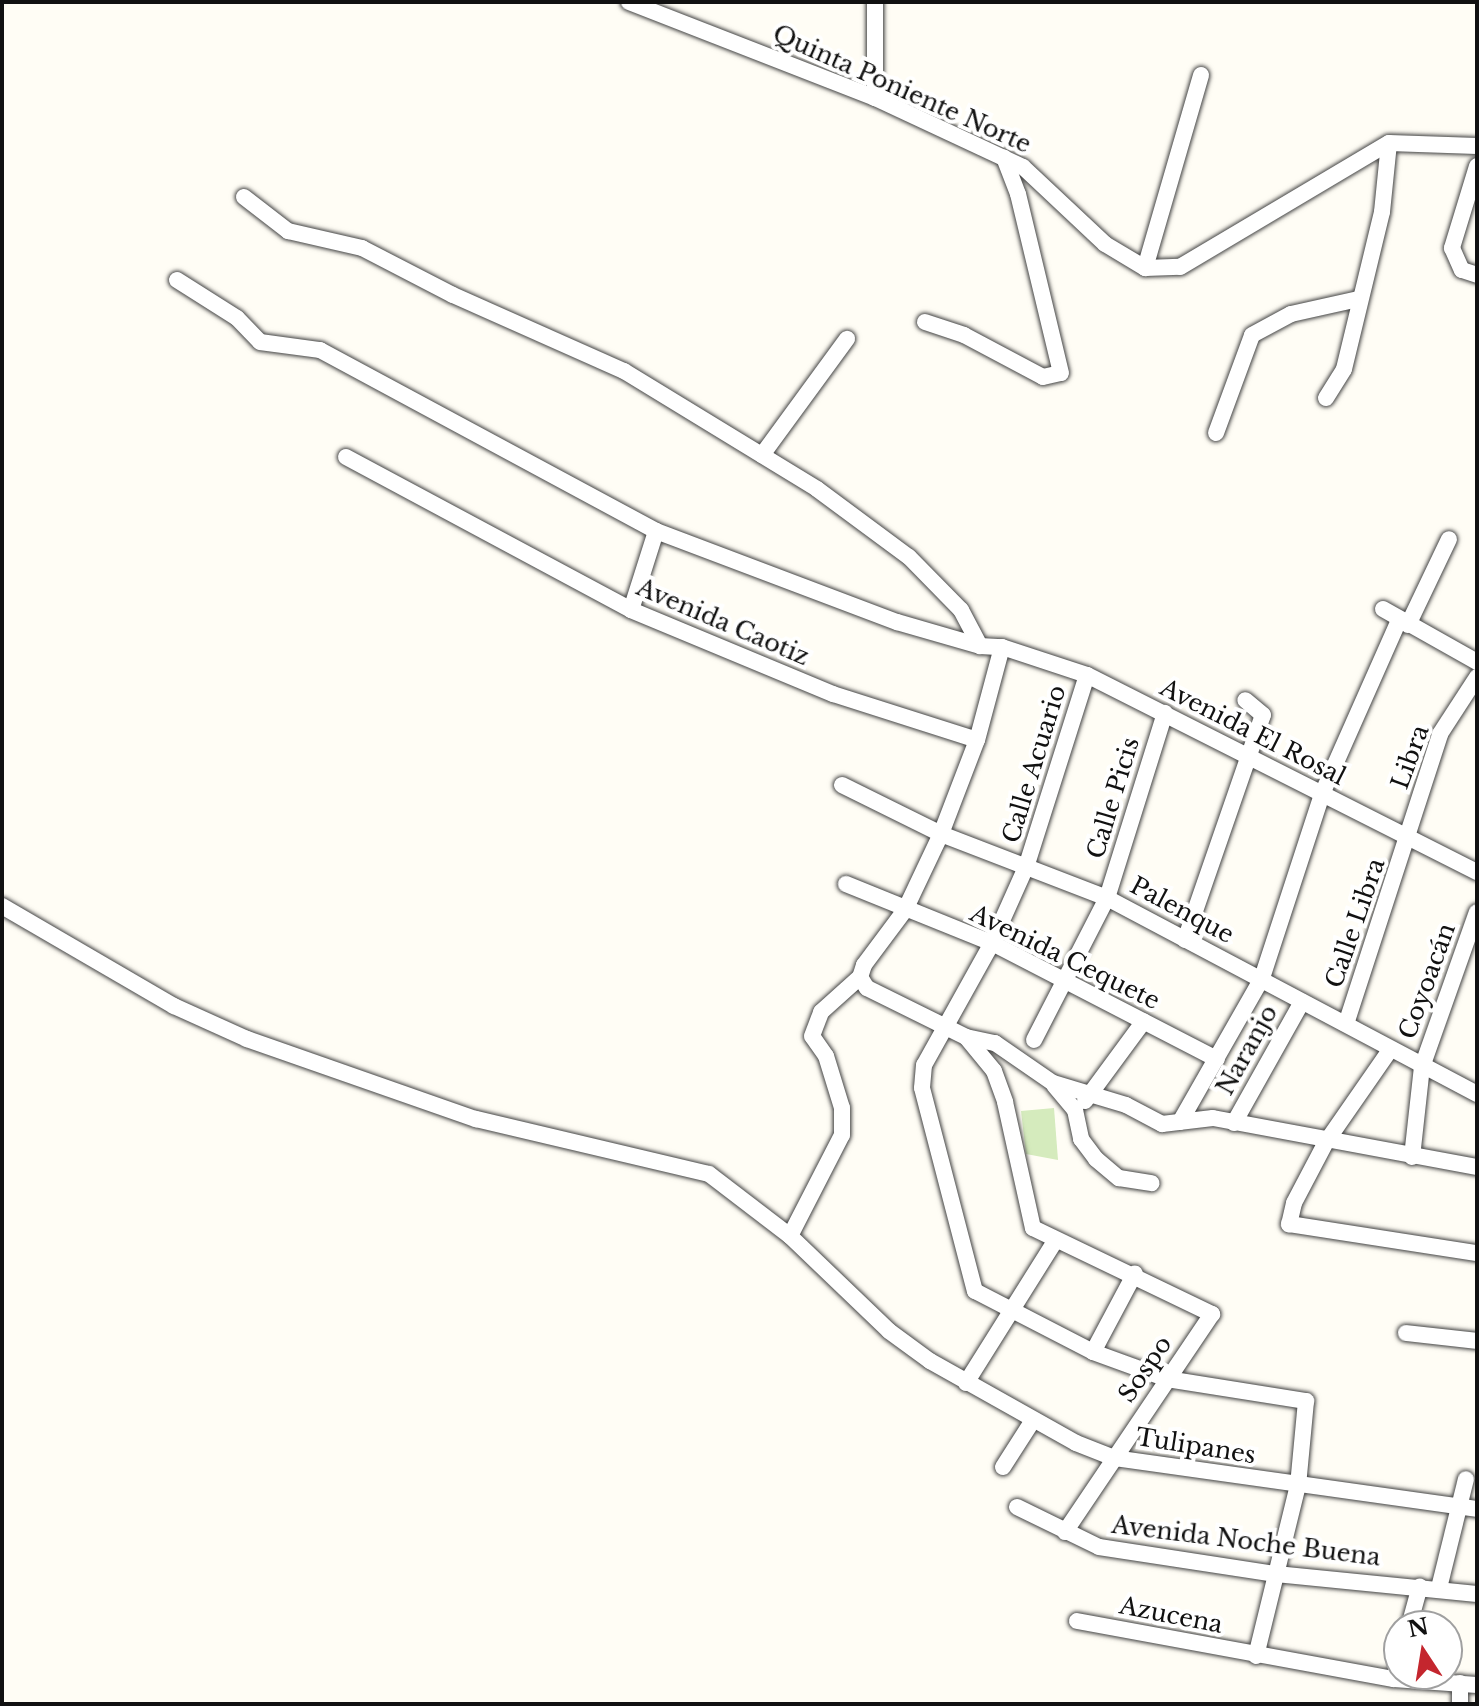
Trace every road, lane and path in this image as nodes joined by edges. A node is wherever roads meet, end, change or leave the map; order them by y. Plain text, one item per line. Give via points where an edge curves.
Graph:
1 (629, 2) edge
2 (875, 2) edge
3 (1201, 75) dead end
4 (875, 98) junction
5 (1389, 143) junction
6 (1477, 146) edge
7 (1004, 158) junction
8 (1477, 166) edge
9 (244, 197) dead end
10 (1145, 268) junction
11 (1477, 275) edge
12 (177, 280) dead end
13 (1358, 299) junction
14 (925, 322) dead end
15 (847, 339) dead end
16 (1326, 398) dead end
17 (1216, 433) dead end
18 (762, 455) junction
19 (346, 457) dead end
20 (656, 531) junction
21 (1449, 539) dead end
22 (1383, 609) dead end
23 (631, 610) junction
24 (1404, 622) junction
25 (980, 646) junction
26 (1002, 647) junction
27 (1477, 662) edge
28 (1087, 675) junction
29 (1477, 677) edge
30 (1245, 700) dead end
31 (1165, 713) junction
32 (977, 740) junction
33 (1247, 755) junction
34 (842, 785) dead end
35 (1322, 794) junction
36 (941, 834) junction
37 (1409, 837) junction
38 (1026, 867) junction
39 (1477, 872) edge
40 (846, 884) dead end
41 (1107, 898) junction
42 (2, 906) edge
43 (905, 910) junction
44 (1477, 912) edge
45 (1185, 940) junction
46 (992, 943) junction
47 (1262, 978) junction
48 (1065, 979) junction
49 (864, 982) junction
50 (1302, 1002) junction
51 (1144, 1021) junction
52 (1346, 1024) junction
53 (946, 1027) junction
54 (966, 1037) junction
55 (1034, 1040) dead end
56 (1390, 1050) junction
57 (1217, 1059) junction
58 (1422, 1067) junction
59 (1053, 1083) junction
60 (1477, 1094) edge
61 (1091, 1096) junction
62 (1075, 1110) junction
63 (1180, 1122) junction
64 (1234, 1123) junction
65 (1326, 1142) junction
66 (1412, 1157) junction
67 (1477, 1167) edge
68 (1152, 1183) dead end
69 (790, 1236) junction
70 (1055, 1241) junction
71 (1477, 1253) edge
72 (1135, 1273) junction
73 (1013, 1313) junction
74 (1406, 1333) dead end
75 (1477, 1341) edge
76 (1093, 1352) junction
77 (1167, 1379) junction
78 (966, 1383) junction
79 (1033, 1420) junction
80 (1114, 1458) junction
81 (1003, 1467) dead end
82 (1466, 1479) dead end
83 (1298, 1485) junction
84 (1017, 1507) dead end
85 (1459, 1507) junction
86 (1477, 1509) edge
87 (1065, 1532) junction
88 (1276, 1574) junction
89 (1420, 1586) junction
90 (1439, 1588) junction
91 (1477, 1594) edge
92 (1413, 1610) edge
93 (1077, 1621) dead end
94 (1256, 1656) junction
95 (1383, 1677) edge
96 (1468, 1684) edge
97 (1460, 1704) edge

1 - 4 street, Quinta Poniente Norte
2 - 4 street
3 - 10 street
4 - 7 street, Quinta Poniente Norte
5 - 6 street
5 - 10 street via 1180,267
5 - 13 street via 1382,212
7 - 10 street, Quinta Poniente Norte via 1052,190 1105,244
7 - 14 street via 1018,194 1061,373 1043,377 964,335
8 - 11 street via 1452,248 1462,270
9 - 18 street via 288,231 362,248 624,371
12 - 20 street, Avenida El Rosal via 237,318 260,342 320,350
13 - 16 street via 1344,369
13 - 17 street via 1291,314 1252,335
15 - 18 street
18 - 25 street via 909,557 961,610
19 - 23 street, Avenida Caotiz
20 - 23 street
20 - 25 street, Avenida El Rosal via 788,585
21 - 24 street
22 - 24 street
23 - 32 street, Avenida Caotiz via 833,694
24 - 27 street
24 - 35 street
25 - 26 street, Avenida El Rosal
26 - 28 street, Avenida El Rosal
26 - 32 street
28 - 31 street, Avenida El Rosal
28 - 38 street, Calle Acuario
29 - 37 street, Libra via 1440,734
30 - 33 street via 1263,710
31 - 33 street, Avenida El Rosal
31 - 41 street, Calle Picis
32 - 36 street
33 - 35 street, Avenida El Rosal
33 - 45 street
34 - 36 street, Palenque
35 - 37 street, Avenida El Rosal
35 - 47 street
36 - 38 street, Palenque
36 - 43 street
37 - 39 street, Avenida El Rosal
37 - 52 street, Calle Libra
38 - 41 street, Palenque
38 - 46 street, Calle Acuario
40 - 43 street, Avenida Cequete
41 - 45 street, Palenque
41 - 48 street, Calle Picis
42 - 69 street, Tulipanes via 174,1006 247,1039 476,1119 709,1174
43 - 46 street, Avenida Cequete
43 - 49 street
44 - 58 street, Coyoacán
45 - 47 street, Palenque
46 - 48 street, Avenida Cequete
46 - 53 street, Calle Acuario
47 - 50 street, Palenque
47 - 57 street
48 - 51 street, Avenida Cequete
48 - 55 street, Calle Picis
49 - 53 street
49 - 69 street via 821,1012 812,1036 826,1056 842,1108 842,1135
50 - 52 street, Palenque
50 - 64 street, Naranjo
51 - 57 street, Avenida Cequete
51 - 61 street
52 - 56 street, Palenque
53 - 54 street
53 - 73 street, Calle Acuario via 924,1065 922,1088 969,1284
54 - 59 street via 995,1043
54 - 70 street via 994,1071 1005,1102 1027,1217 1033,1228
56 - 58 street, Palenque
56 - 65 street
57 - 63 street
58 - 60 street, Palenque
58 - 66 street, Coyoacán
59 - 61 street
59 - 62 street
61 - 62 street
61 - 63 street via 1126,1105 1162,1124
62 - 68 street via 1081,1139 1096,1159 1119,1178
63 - 64 street via 1198,1117
64 - 65 street
65 - 66 street
65 - 71 street via 1287,1219 1292,1228
66 - 67 street
69 - 78 street, Tulipanes via 889,1331
70 - 72 street
70 - 73 street
72 - 76 street
72 - 77 street, Sospo via 1212,1314
73 - 76 street, Calle Acuario
73 - 78 street
74 - 75 street
76 - 77 street, Calle Acuario
77 - 80 street, Sospo
77 - 83 street, Calle Acuario via 1306,1401
78 - 79 street, Tulipanes
79 - 80 street, Tulipanes
79 - 81 street
80 - 83 street, Tulipanes
80 - 87 street, Sospo
82 - 85 street
83 - 85 street, Tulipanes
83 - 88 street
84 - 87 street, Avenida Noche Buena
85 - 86 street, Tulipanes
85 - 90 street
87 - 88 street, Avenida Noche Buena via 1099,1547
88 - 89 street, Avenida Noche Buena
88 - 94 street
89 - 90 street, Avenida Noche Buena
89 - 92 street
90 - 91 street, Avenida Noche Buena
93 - 94 street, Azucena
94 - 95 street, Azucena
96 - 97 street

